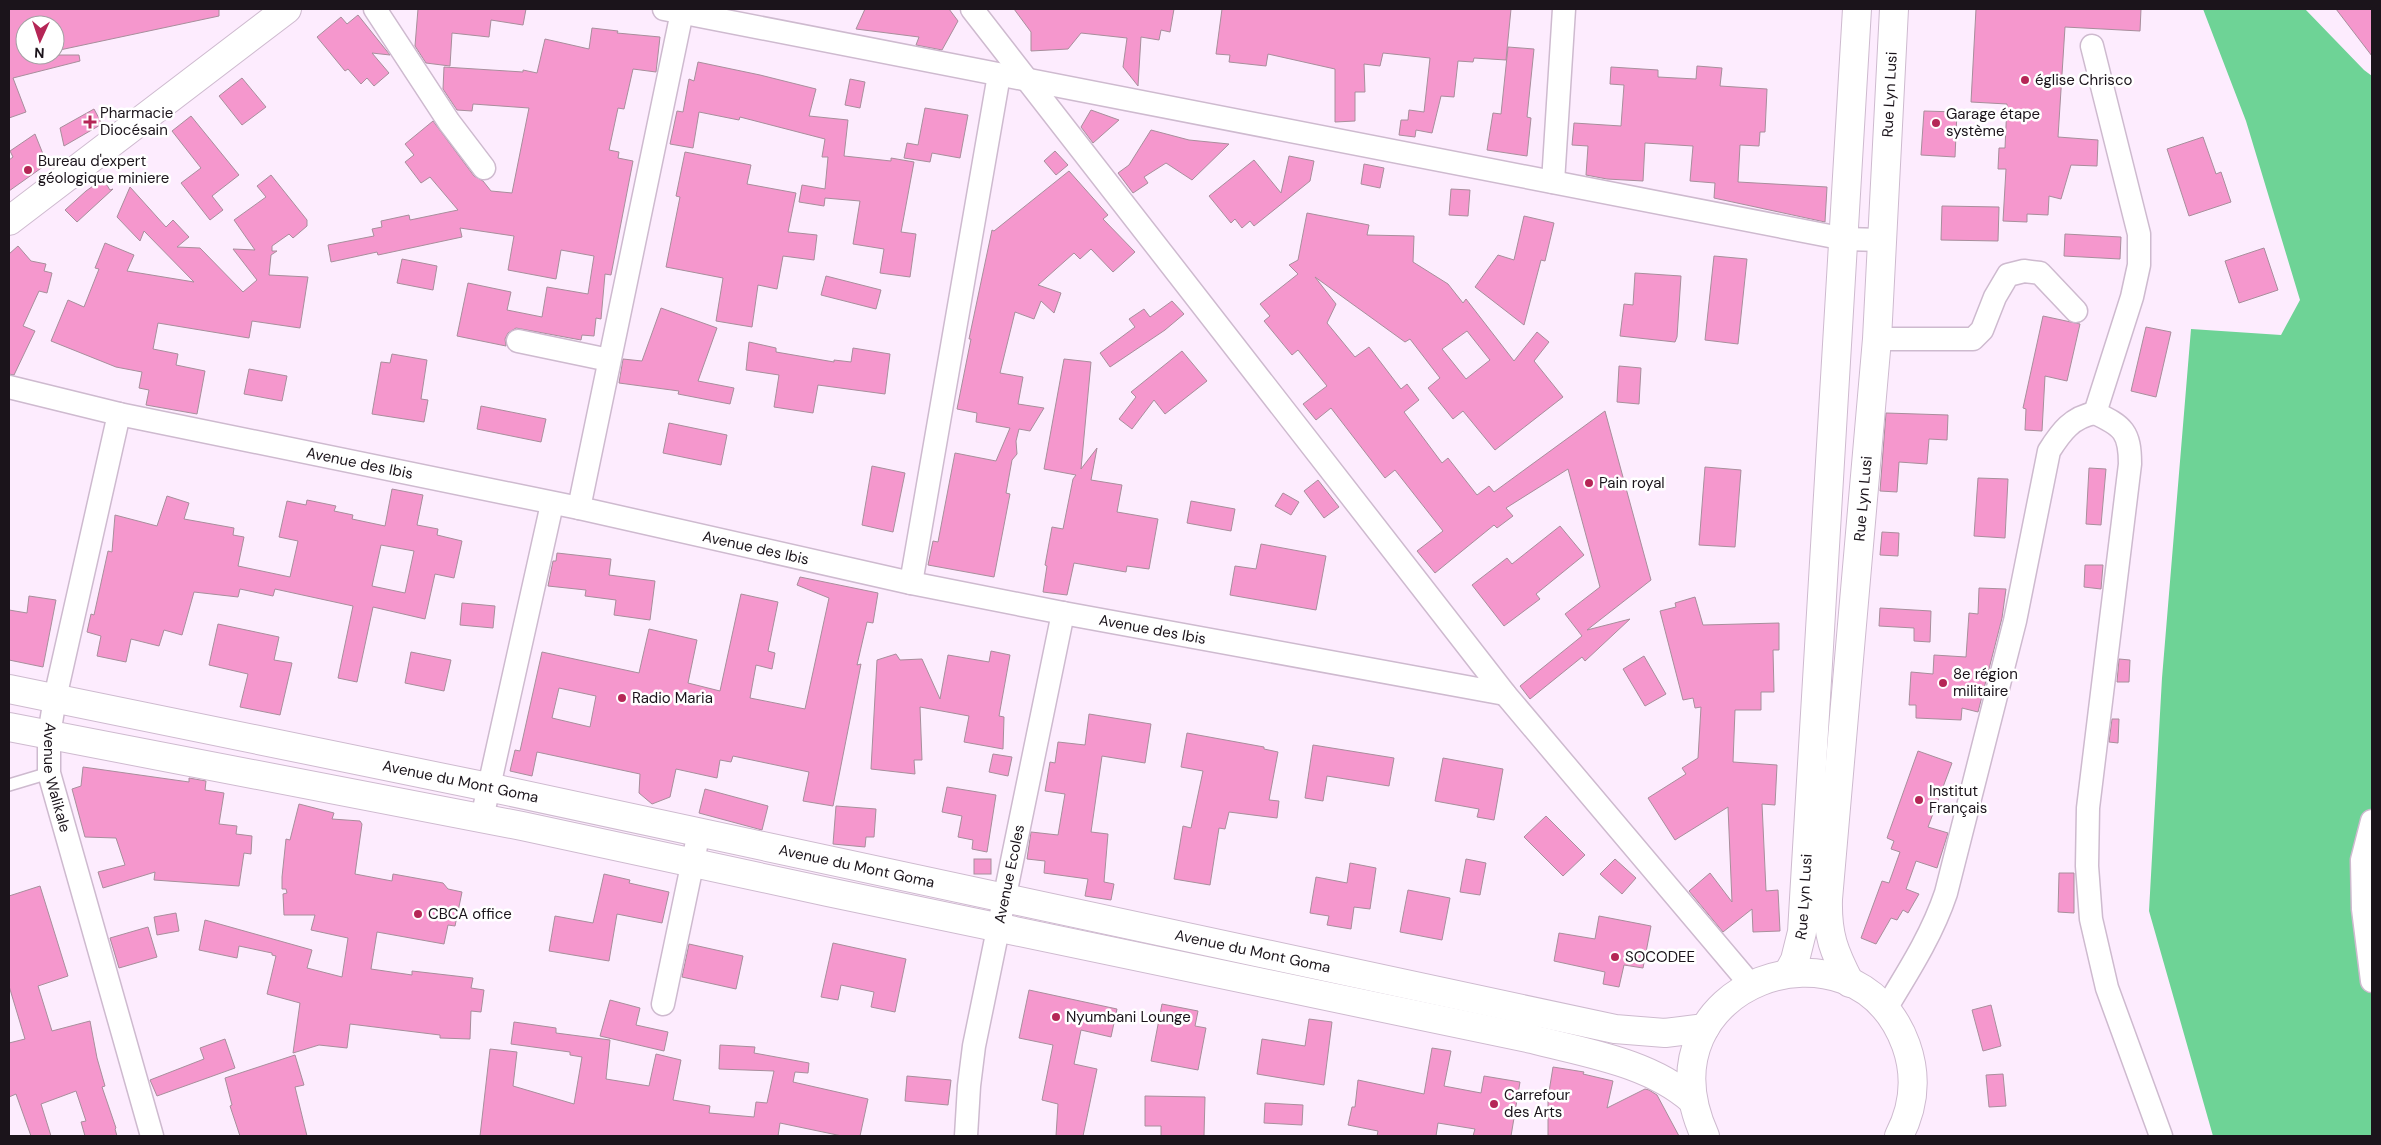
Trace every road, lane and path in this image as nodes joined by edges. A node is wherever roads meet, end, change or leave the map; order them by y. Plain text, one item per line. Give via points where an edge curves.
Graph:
1 (287, 9) edge
2 (375, 9) edge
3 (972, 9) edge
4 (1564, 9) edge
5 (1857, 9) edge
6 (1894, 9) edge
7 (673, 11) edge
8 (2092, 46) dead end
9 (999, 75) junction
10 (1028, 81) junction
11 (484, 168) dead end
12 (1553, 182) junction
13 (9, 222) edge
14 (1845, 239) junction
15 (1881, 240) junction
16 (2076, 310) dead end
17 (1877, 338) junction
18 (518, 341) dead end
19 (609, 360) junction
20 (9, 387) edge
21 (2095, 413) junction
22 (119, 414) junction
23 (552, 504) junction
24 (579, 508) junction
25 (911, 583) junction
26 (1063, 613) junction
27 (9, 689) edge
28 (1505, 694) junction
29 (56, 698) junction
30 (9, 727) edge
31 (49, 735) junction
32 (49, 773) junction
33 (9, 785) edge
34 (488, 787) junction
35 (482, 818) junction
36 (2372, 821) edge
37 (699, 832) junction
38 (835, 861) junction
39 (692, 864) junction
40 (828, 892) junction
41 (1006, 898) junction
42 (998, 928) junction
43 (1156, 930) junction
44 (1150, 960) junction
45 (1788, 973) junction
46 (2372, 981) edge
47 (1850, 983) junction
48 (1751, 985) junction
49 (663, 1004) dead end
50 (1885, 1010) junction
51 (1705, 1028) junction
52 (1692, 1100) junction
53 (152, 1136) edge
54 (966, 1136) edge
55 (1705, 1136) edge
56 (1899, 1136) edge
57 (2161, 1136) edge

1 - 13 street
2 - 11 street via 449,122
3 - 10 street
4 - 12 street
5 - 14 street, Rue Lyn Lusi
6 - 15 street, Rue Lyn Lusi
7 - 9 street
7 - 19 street via 653,158
8 - 21 street via 2139,234 2139,265 2132,297
9 - 10 street
9 - 25 street
10 - 12 street
10 - 28 street
12 - 14 street
14 - 15 street
14 - 45 street, Rue Lyn Lusi via 1802,932
15 - 17 street, Rue Lyn Lusi
16 - 17 street via 2040,274 2024,271 2008,276 1995,297 1982,330 1973,339
17 - 47 street, Rue Lyn Lusi via 1827,919 1832,946
18 - 19 street
19 - 24 street
20 - 22 street, Avenue des Ibis
21 - 50 street via 2080,416 2062,431 2049,451 2015,621 1946,893 1926,943
21 - 57 street via 2122,428 2130,444 2130,464 2088,808 2086,866 2091,919 2106,988
22 - 23 street, Avenue des Ibis
22 - 29 street, Avenue Walikale
23 - 24 street, Avenue des Ibis
23 - 34 street
24 - 25 street, Avenue des Ibis
25 - 26 street, Avenue des Ibis
26 - 28 street, Avenue des Ibis
26 - 41 street, Avenue Ecoles
27 - 29 street, Avenue du Mont Goma
28 - 48 street
29 - 31 street, Avenue Walikale
29 - 34 street, Avenue du Mont Goma
30 - 31 street
31 - 32 street, Avenue Walikale
31 - 35 street
32 - 33 lane
32 - 53 street, Avenue Walikale
34 - 35 street
34 - 37 street, Avenue du Mont Goma
35 - 39 street
36 - 46 street via 2362,860 2363,910
37 - 38 street, Avenue du Mont Goma
37 - 39 street
38 - 40 street
38 - 41 street, Avenue du Mont Goma
39 - 40 street
39 - 49 street
40 - 42 street
41 - 42 street, Avenue Ecoles
41 - 43 street, Avenue du Mont Goma
42 - 44 street
42 - 54 street, Avenue Ecoles via 974,1046
43 - 44 street
43 - 51 street, Avenue du Mont Goma via 1615,1029 1665,1033
44 - 52 street via 1532,1039 1641,1070 1681,1090
45 - 47 street via 1820,974
45 - 48 street
47 - 50 street
48 - 51 street via 1733,996
50 - 56 street via 1904,1039 1913,1072 1910,1107
51 - 52 street via 1691,1070
52 - 55 street

